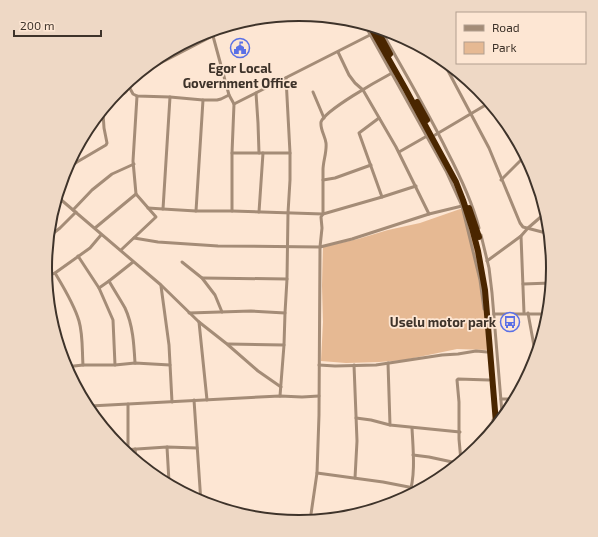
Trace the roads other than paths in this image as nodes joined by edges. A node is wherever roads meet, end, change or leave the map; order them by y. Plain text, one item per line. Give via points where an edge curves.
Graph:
1 (371, 32) edge
2 (379, 34) edge
3 (214, 36) joint
4 (384, 36) edge
5 (338, 52) junction
6 (164, 61) edge
7 (448, 71) edge
8 (392, 73) junction
9 (286, 78) junction
10 (130, 88) edge
11 (363, 90) junction
12 (313, 92) dead end
13 (256, 93) junction
14 (229, 95) junction
15 (137, 96) junction
16 (170, 97) junction
17 (203, 100) junction
18 (234, 104) junction
19 (485, 105) edge
20 (471, 114) junction
21 (103, 118) edge
22 (324, 118) junction
23 (379, 118) junction
24 (437, 134) junction
25 (427, 136) junction
26 (399, 152) junction
27 (232, 153) junction
28 (261, 153) junction
29 (290, 153) junction
30 (521, 159) edge
31 (75, 163) edge
32 (448, 163) junction
33 (134, 164) junction
34 (371, 165) junction
35 (323, 180) junction
36 (501, 180) junction
37 (416, 186) junction
38 (136, 194) junction
39 (382, 197) junction
40 (61, 200) edge
41 (462, 206) junction
42 (148, 208) junction
43 (163, 209) junction
44 (75, 211) junction
45 (196, 211) junction
46 (232, 211) junction
47 (259, 212) junction
48 (288, 213) junction
49 (323, 214) junction
50 (429, 214) junction
51 (541, 217) edge
52 (95, 228) junction
53 (528, 228) junction
54 (54, 232) edge
55 (544, 232) edge
56 (101, 235) junction
57 (521, 236) junction
58 (134, 238) junction
59 (288, 246) junction
60 (320, 247) junction
61 (121, 250) junction
62 (78, 256) junction
63 (487, 261) junction
64 (133, 262) junction
65 (182, 262) dead end
66 (55, 273) junction
67 (52, 274) edge
68 (202, 278) junction
69 (288, 279) junction
70 (109, 281) junction
71 (546, 283) edge
72 (523, 284) junction
73 (161, 285) junction
74 (99, 288) junction
75 (222, 312) junction
76 (189, 313) junction
77 (285, 313) junction
78 (524, 313) junction
79 (528, 313) junction
80 (494, 314) junction
81 (542, 314) edge
82 (199, 322) junction
83 (227, 344) junction
84 (284, 345) junction
85 (534, 345) edge
86 (487, 352) junction
87 (135, 363) junction
88 (388, 363) junction
89 (83, 365) junction
90 (115, 365) junction
91 (170, 365) junction
92 (319, 365) junction
93 (354, 365) junction
94 (72, 366) edge
95 (490, 380) junction
96 (281, 388) junction
97 (280, 396) junction
98 (319, 396) junction
99 (501, 399) junction
100 (509, 399) edge
101 (194, 400) junction
102 (207, 400) junction
103 (172, 402) junction
104 (128, 404) junction
105 (93, 406) edge
106 (502, 410) edge
107 (500, 413) edge
108 (356, 418) junction
109 (496, 418) edge
110 (494, 421) edge
111 (390, 425) junction
112 (412, 428) junction
113 (460, 432) junction
114 (167, 447) junction
115 (128, 448) edge
116 (197, 448) junction
117 (135, 449) junction
118 (130, 450) edge
119 (136, 455) edge
120 (414, 455) junction
121 (461, 456) edge
122 (453, 462) edge
123 (317, 473) junction
124 (355, 478) junction
125 (169, 479) edge
126 (412, 488) joint
127 (200, 495) edge
128 (311, 515) edge

1 - 5 street
1 - 8 street
1 - 32 highway
2 - 24 highway
3 - 6 street
3 - 14 street
4 - 24 street
5 - 9 street
5 - 11 street via 349,75
7 - 20 street
8 - 11 street
8 - 25 street
9 - 13 street
9 - 29 street
10 - 15 street
11 - 22 street
11 - 23 street
12 - 22 street
13 - 18 street
13 - 28 street
14 - 17 street via 217,100
14 - 18 street
15 - 16 street
15 - 33 street
16 - 17 street
16 - 43 street
17 - 45 street
18 - 27 street
19 - 20 street
20 - 24 street
20 - 36 street via 489,148
21 - 31 street via 106,145
22 - 35 street via 321,127 326,143
23 - 26 street
23 - 34 street via 359,133
24 - 32 highway
24 - 63 street via 469,198
25 - 26 street
25 - 41 street
26 - 37 street
27 - 28 street
27 - 46 street
28 - 29 street
28 - 47 street
29 - 48 street
30 - 36 street
32 - 107 highway via 469,205 481,246 489,296
32 - 109 highway via 463,200 478,251 485,290
33 - 38 street
33 - 44 street via 112,174 92,190
34 - 35 street
34 - 39 street
35 - 49 street
36 - 53 street via 520,223
37 - 39 street
37 - 50 street
38 - 42 street
38 - 52 street
39 - 49 street
40 - 44 street
41 - 50 street
41 - 86 street via 480,280
42 - 43 street
42 - 58 street via 156,218
43 - 45 street
44 - 52 street
44 - 54 street
45 - 46 street
46 - 47 street
47 - 48 street
48 - 49 street
48 - 59 street
49 - 60 street
50 - 60 street
51 - 53 street
52 - 56 street
53 - 55 street
53 - 57 street
56 - 61 street
56 - 62 street via 90,248
57 - 63 street
57 - 72 street
58 - 59 street via 218,246
58 - 61 street
59 - 60 street
59 - 69 street
60 - 92 street
61 - 64 street
62 - 66 street
62 - 74 street
63 - 80 street
64 - 70 street
64 - 73 street
65 - 68 street
66 - 67 street
66 - 89 street via 79,321
68 - 69 street
68 - 75 street via 215,295
69 - 77 street
70 - 74 street
70 - 87 street via 131,325
71 - 72 street
72 - 78 street
73 - 76 street
73 - 91 street
74 - 90 street via 113,320
75 - 76 street
75 - 77 street
76 - 82 street
77 - 84 street
78 - 79 street
78 - 80 street
79 - 81 street
79 - 85 street
80 - 99 street
82 - 83 street
82 - 102 street
83 - 84 street
83 - 96 street
84 - 96 street
86 - 88 street via 476,351
86 - 95 street
87 - 90 street
87 - 91 street
88 - 93 street
88 - 111 street
89 - 90 street
89 - 94 street
91 - 103 street
92 - 93 street
92 - 98 street
93 - 108 street
95 - 110 street
95 - 113 street via 457,380
96 - 97 street
97 - 98 street
97 - 102 street
98 - 123 street
99 - 100 street
99 - 106 street
101 - 102 street
101 - 103 street
101 - 116 street
103 - 104 street
104 - 105 street
104 - 115 street
108 - 111 street
108 - 124 street
111 - 112 street
112 - 113 street
112 - 120 street
113 - 121 street
114 - 116 street
114 - 117 street
114 - 125 street
116 - 127 street
117 - 118 street
117 - 119 street
120 - 122 street
120 - 126 street
123 - 124 street
123 - 128 street
124 - 126 street

